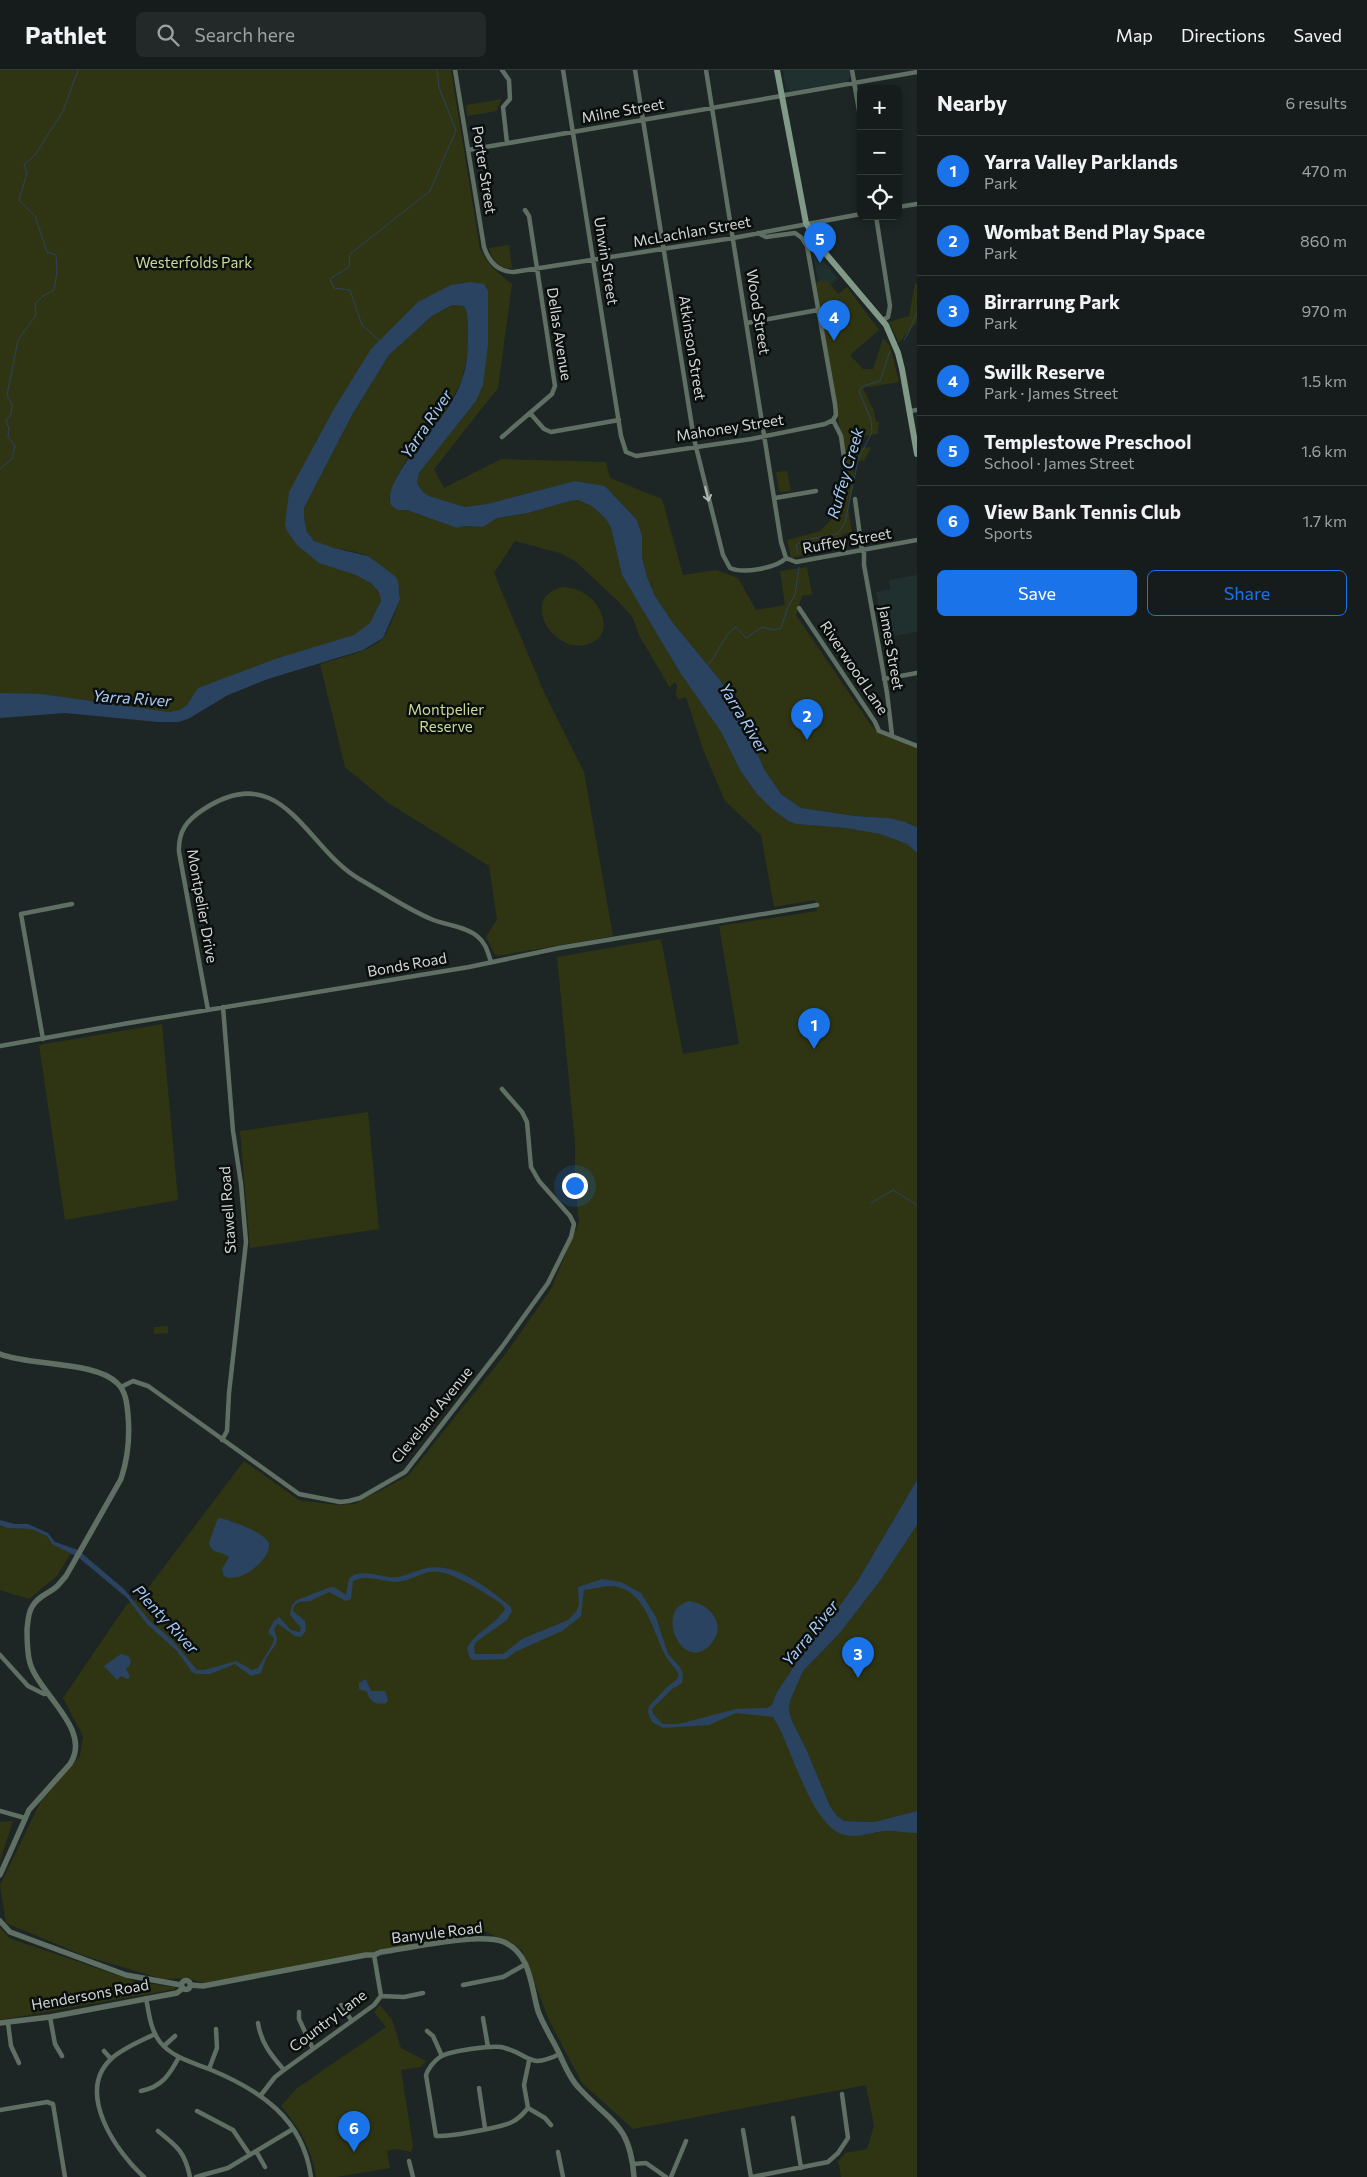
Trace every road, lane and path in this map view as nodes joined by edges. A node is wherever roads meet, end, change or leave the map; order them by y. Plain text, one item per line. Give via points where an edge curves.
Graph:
1 (455, 70) edge
2 (502, 70) edge
3 (563, 70) edge
4 (635, 70) edge
5 (706, 70) edge
6 (777, 70) edge
7 (781, 70) edge
8 (852, 70) edge
9 (917, 72) edge
10 (854, 82) junction
11 (783, 95) junction
12 (857, 99) edge
13 (712, 108) junction
14 (643, 120) junction
15 (573, 133) junction
16 (507, 143) junction
17 (468, 150) junction
18 (917, 204) edge
19 (902, 206) edge
20 (525, 210) dead end
21 (857, 215) edge
22 (877, 220) edge
23 (806, 223) junction
24 (758, 234) junction
25 (733, 238) junction
26 (664, 250) junction
27 (594, 261) junction
28 (498, 268) joint
29 (537, 269) junction
30 (818, 310) junction
31 (883, 320) junction
32 (747, 323) junction
33 (917, 410) edge
34 (910, 411) junction
35 (530, 413) junction
36 (618, 420) junction
37 (833, 420) junction
38 (765, 436) junction
39 (502, 438) dead end
40 (696, 447) junction
41 (629, 454) joint
42 (917, 454) edge
43 (845, 465) dead end
44 (816, 491) dead end
45 (775, 498) junction
46 (855, 499) dead end
47 (916, 541) edge
48 (862, 551) junction
49 (786, 558) junction
50 (799, 608) dead end
51 (917, 674) edge
52 (884, 679) junction
53 (892, 735) junction
54 (917, 746) edge
55 (72, 904) dead end
56 (817, 905) dead end
57 (491, 962) junction
58 (223, 1007) junction
59 (208, 1010) junction
60 (43, 1039) junction
61 (0, 1046) edge
62 (502, 1089) dead end
63 (0, 1354) edge
64 (121, 1387) junction
65 (222, 1440) junction
66 (0, 1655) edge
67 (49, 1693) junction
68 (0, 1811) edge
69 (25, 1818) junction
70 (0, 1875) edge
71 (0, 1921) edge
72 (374, 1956) junction
73 (526, 1964) junction
74 (463, 1985) dead end
75 (182, 1986) junction
76 (423, 1993) dead end
77 (381, 1996) junction
78 (146, 1998) junction
79 (341, 2005) dead end
80 (299, 2012) dead end
81 (50, 2017) junction
82 (483, 2018) dead end
83 (352, 2021) junction
84 (8, 2022) junction
85 (0, 2023) edge
86 (258, 2023) dead end
87 (216, 2029) dead end
88 (427, 2031) dead end
89 (155, 2034) junction
90 (174, 2036) dead end
91 (164, 2046) junction
92 (488, 2047) junction
93 (313, 2049) junction
94 (104, 2051) dead end
95 (560, 2054) junction
96 (62, 2056) dead end
97 (442, 2056) junction
98 (180, 2057) junction
99 (111, 2059) junction
100 (529, 2061) junction
101 (19, 2063) dead end
102 (209, 2069) junction
103 (284, 2070) junction
104 (479, 2088) dead end
105 (141, 2090) dead end
106 (842, 2094) dead end
107 (261, 2095) junction
108 (528, 2108) junction
109 (0, 2110) edge
110 (197, 2111) dead end
111 (793, 2118) dead end
112 (551, 2125) dead end
113 (485, 2128) junction
114 (293, 2129) junction
115 (743, 2130) dead end
116 (158, 2131) dead end
117 (686, 2141) dead end
118 (256, 2151) junction
119 (558, 2152) dead end
120 (250, 2155) junction
121 (409, 2161) dead end
122 (633, 2164) junction
123 (265, 2167) dead end
124 (801, 2168) junction
125 (64, 2177) edge
126 (144, 2177) edge
127 (190, 2177) edge
128 (196, 2177) edge
129 (311, 2177) edge
130 (413, 2177) edge
131 (563, 2177) edge
132 (634, 2177) edge
133 (666, 2177) edge
134 (671, 2177) edge
135 (752, 2177) edge

1 - 17 street, Porter Street
2 - 16 street via 509,80 510,99 502,107
3 - 15 street, Unwin Street
4 - 14 street, Atkinson Street
5 - 13 street, Wood Street
6 - 11 main road
7 - 11 main road
8 - 10 street
9 - 10 street, Milne Street
10 - 11 street, Milne Street
10 - 12 street
11 - 13 street, Milne Street
11 - 23 main road
13 - 14 street, Milne Street
13 - 25 street, Wood Street
14 - 15 street, Milne Street
14 - 26 street, Atkinson Street
15 - 16 street, Milne Street
15 - 27 street, Unwin Street
16 - 17 street, Milne Street
17 - 28 street, Porter Street via 484,248
18 - 19 street
20 - 29 street via 529,216
21 - 23 street, McLachlan Street
22 - 31 street via 890,306 888,317
23 - 24 street, McLachlan Street
23 - 31 main road via 821,248
24 - 25 street, McLachlan Street
24 - 30 street via 766,237 795,234 803,240 808,251
25 - 26 street, McLachlan Street
25 - 32 street, Wood Street
26 - 27 street, McLachlan Street
26 - 40 street, Atkinson Street
27 - 29 street, McLachlan Street
27 - 36 street, Unwin Street
28 - 29 street, McLachlan Street via 514,272
29 - 35 street, Dellas Avenue via 555,386 552,394
30 - 32 street
30 - 37 street via 836,411
31 - 34 main road via 898,353
32 - 38 street, Wood Street
33 - 34 street
34 - 42 main road
35 - 36 street via 551,432
35 - 39 street, Dellas Avenue
36 - 41 street, Unwin Street via 623,446
37 - 38 street, Mahoney Street
37 - 43 street via 841,436
38 - 40 street, Mahoney Street
38 - 45 street, Wood Street
40 - 41 street, Mahoney Street via 636,456
40 -> 49 street, Atkinson Street via 728,565 734,570 744,571 777,566
44 - 45 street
45 - 49 street, Wood Street
46 - 48 street, James Street
47 - 48 street, Ruffey Street
48 - 49 street, Ruffey Street via 796,562
48 - 52 street, James Street
50 - 53 street, Riverwood Lane via 879,731
51 - 52 street
52 - 53 street, James Street
53 - 54 street, Riverwood Lane
55 - 60 street via 20,914
56 - 57 street, Bonds Road
57 - 58 street, Bonds Road
57 - 59 street, Montpelier Drive via 485,945 474,934 430,919 351,874 286,807 263,796 233,796 214,803 193,817 182,828 179,840
58 - 59 street, Bonds Road
58 - 65 street, Stawell Road via 246,1242 227,1431
59 - 60 street, Bonds Road
60 - 61 street, Bonds Road
62 - 65 street, Cleveland Avenue via 527,1122 531,1167 570,1216 574,1224 571,1237 548,1283 405,1472 360,1498 340,1502 299,1494
63 - 64 street via 79,1368 106,1376
64 - 65 street, Cleveland Avenue via 132,1381 148,1386
64 - 67 street via 126,1398 129,1427 126,1464 121,1479 66,1576 36,1600 28,1620 30,1664
66 - 67 street via 28,1686 44,1694
67 - 69 street via 74,1734 73,1759
68 - 69 street
69 - 70 street
71 - 75 street via 10,1932 126,1976
72 - 73 street, Banyule Road via 490,1938 515,1949
72 - 75 street, Banyule Road via 203,1986 190,1985 186,1989
72 - 77 street, Country Lane
73 - 74 street via 503,1977
73 - 95 street, Banyule Road via 539,2013
75 - 78 street, Hendersons Road via 177,1993
76 - 77 street
77 - 83 street, Country Lane
78 - 81 street, Hendersons Road
78 - 89 street
79 - 83 street
80 - 93 street
81 - 84 street, Hendersons Road
81 - 96 street via 55,2044
82 - 92 street
83 - 93 street, Country Lane
84 - 85 street, Hendersons Road
84 - 101 street via 11,2046
86 - 103 street via 260,2037
87 - 102 street via 217,2048
88 - 97 street via 433,2036
89 - 91 street
89 - 99 street
90 - 91 street
91 - 98 street
92 - 97 street
92 - 100 street via 505,2047
93 - 103 street, Country Lane
94 - 99 street
95 - 100 street via 547,2060
95 - 122 street, Banyule Road via 577,2086 616,2122 627,2137
97 - 113 street via 429,2066 426,2075 435,2137
98 - 102 street
98 - 105 street via 165,2080
99 - 126 street via 99,2081 101,2110 116,2147
100 - 108 street via 524,2076
102 - 107 street
103 - 107 street, Country Lane
104 - 113 street
106 - 124 street via 848,2138 828,2162
107 - 114 street
108 - 112 street via 546,2118
108 - 113 street via 511,2123
109 - 125 street via 47,2102 53,2104
110 - 120 street via 232,2130
111 - 124 street
114 - 118 street
114 - 129 street via 306,2152
115 - 135 street
116 - 127 street via 181,2152
117 - 134 street
118 - 120 street
118 - 123 street
119 - 131 street
120 - 128 street via 219,2172
121 - 130 street
122 - 132 street, Banyule Road
122 - 133 street via 646,2163
124 - 135 street

